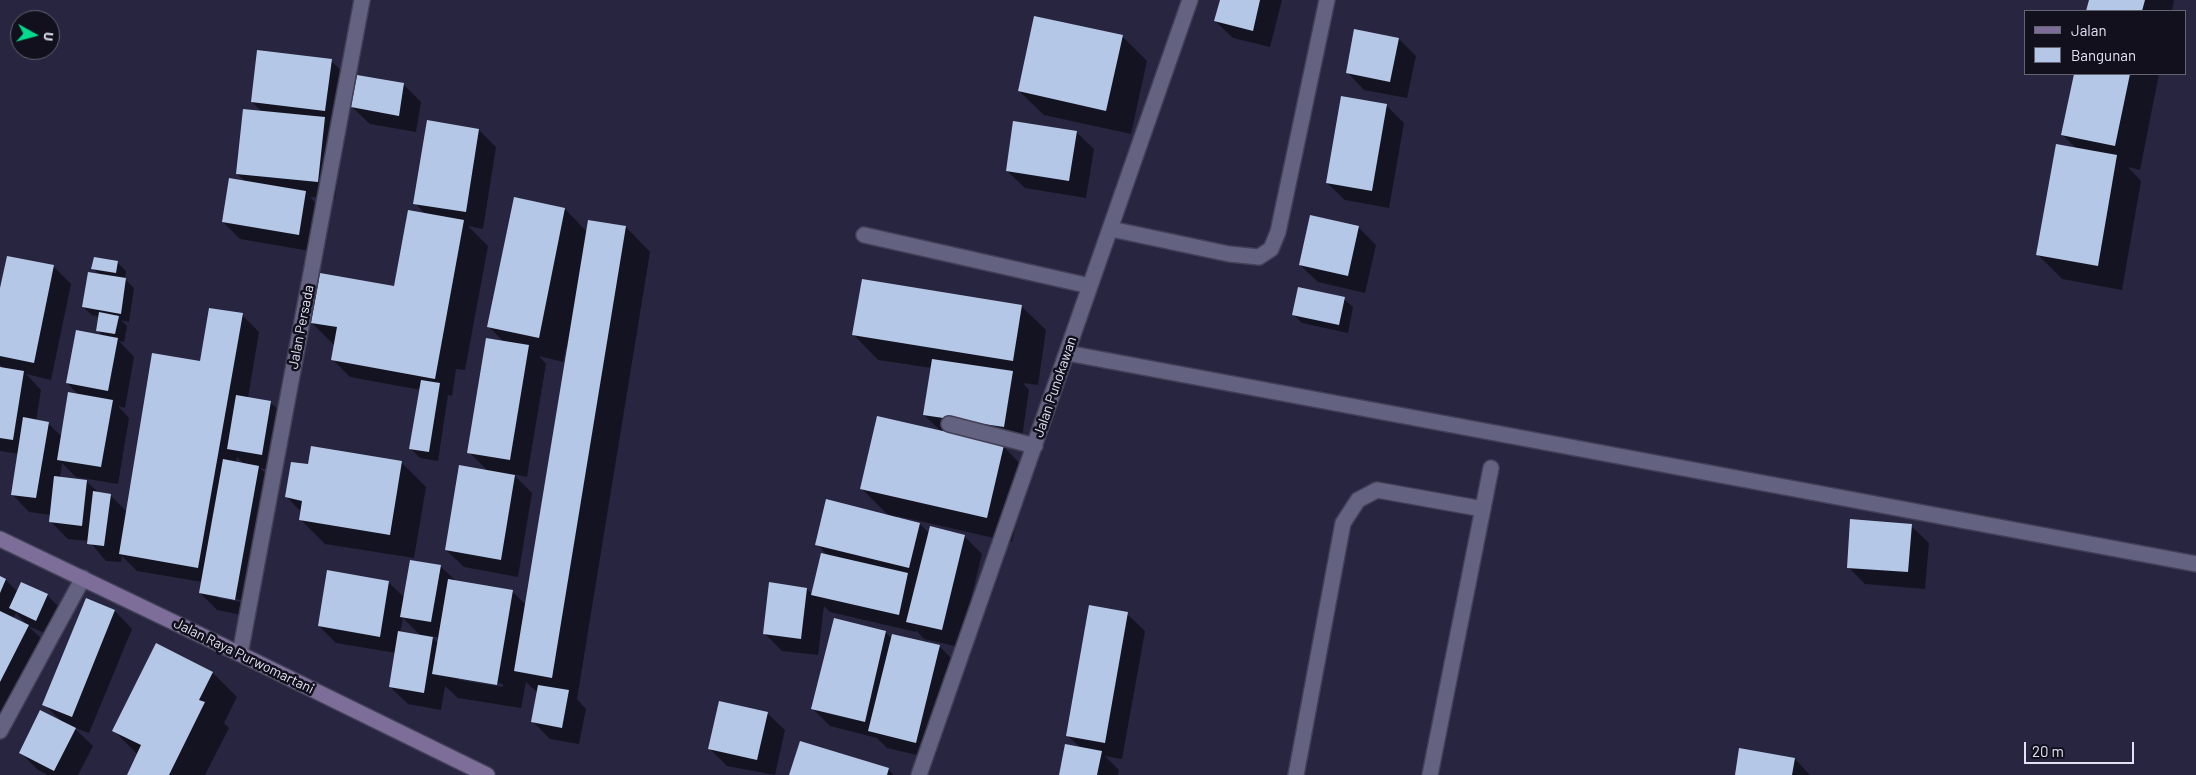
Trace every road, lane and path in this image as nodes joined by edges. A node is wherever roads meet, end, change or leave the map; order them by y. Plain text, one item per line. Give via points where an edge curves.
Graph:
1 (362, 0) edge
2 (1190, 0) edge
3 (1327, 0) edge
4 (1111, 228) junction
5 (864, 235) dead end
6 (1090, 286) junction
7 (1067, 353) junction
8 (949, 424) dead end
9 (1034, 446) junction
10 (1491, 468) dead end
11 (1483, 510) junction
12 (0, 539) edge
13 (2196, 564) edge
14 (83, 578) junction
15 (240, 654) junction
16 (0, 731) edge
17 (487, 775) edge
18 (919, 775) edge
19 (1296, 775) edge
20 (1430, 775) edge

1 - 15 street, Jalan Persada
2 - 4 street, Jalan Punokawan
3 - 4 street via 1278,232 1271,250 1260,257 1229,254
4 - 6 street, Jalan Punokawan
5 - 6 street
6 - 7 street, Jalan Punokawan
7 - 9 street, Jalan Punokawan
7 - 13 street
8 - 9 street
9 - 18 street, Jalan Punokawan
10 - 11 street
11 - 19 street via 1377,490 1358,500 1343,523
11 - 20 street
12 - 14 street, Jalan Raya Purwomartani
14 - 15 street, Jalan Raya Purwomartani
14 - 16 street
15 - 17 street, Jalan Raya Purwomartani

